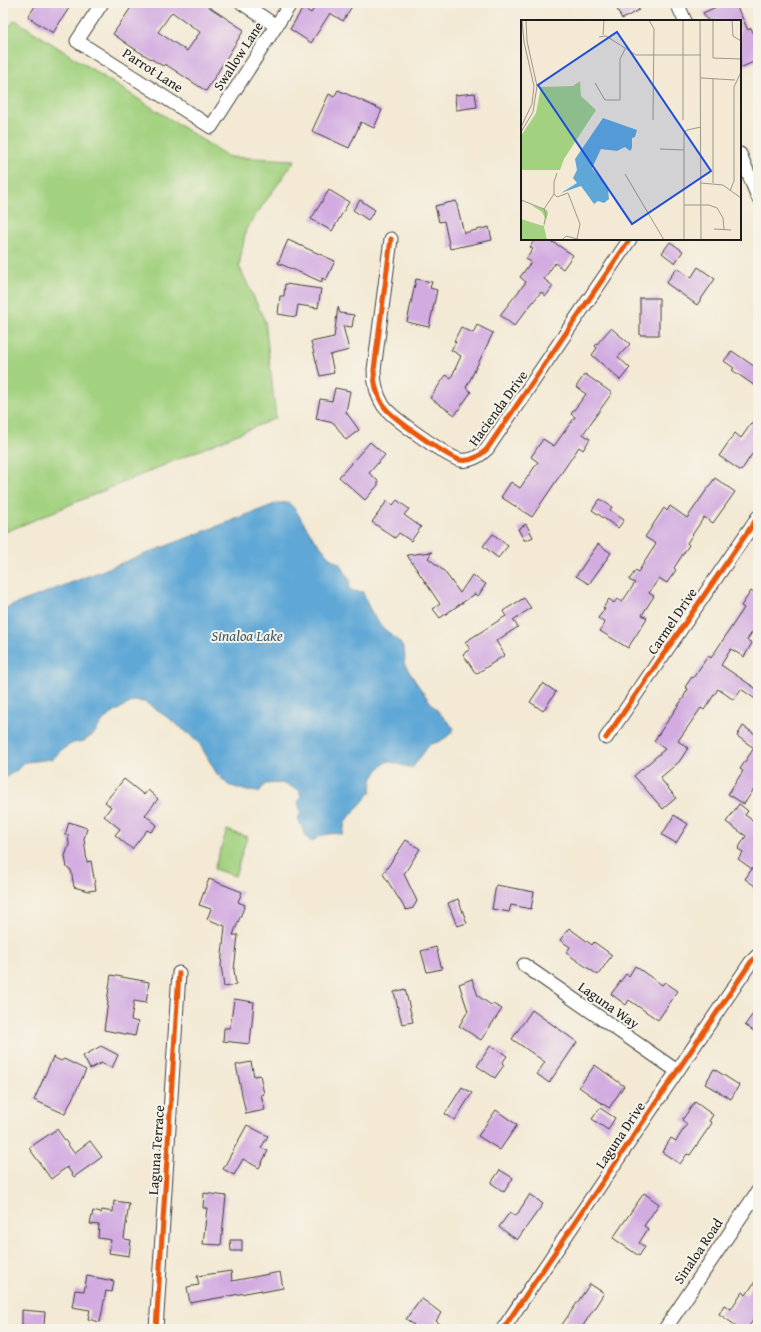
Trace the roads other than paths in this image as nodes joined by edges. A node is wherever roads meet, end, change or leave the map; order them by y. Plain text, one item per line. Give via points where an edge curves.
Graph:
1 (102, 3) edge
2 (242, 3) edge
3 (291, 3) edge
4 (678, 3) edge
5 (685, 20) edge
6 (276, 26) junction
7 (211, 127) joint
8 (741, 156) edge
9 (758, 197) edge
10 (391, 239) dead end
11 (629, 240) edge
12 (758, 517) edge
13 (606, 738) dead end
14 (758, 955) edge
15 (524, 965) dead end
16 (179, 973) dead end
17 (677, 1071) junction
18 (758, 1192) edge
19 (156, 1329) edge
20 (503, 1329) edge
21 (665, 1329) edge

1 - 7 street, Parrot Lane via 77,41
2 - 6 street
3 - 6 street, Swallow Lane
4 - 5 street
6 - 7 street, Swallow Lane
8 - 9 street
10 - 11 street, Hacienda Drive via 374,384 384,406 394,417 450,456 461,460 473,459 487,449
12 - 13 street, Carmel Drive
14 - 17 street, Laguna Drive
15 - 17 street, Laguna Way
16 - 19 street, Laguna Terrace
17 - 20 street, Laguna Drive
18 - 21 street, Sinaloa Road

